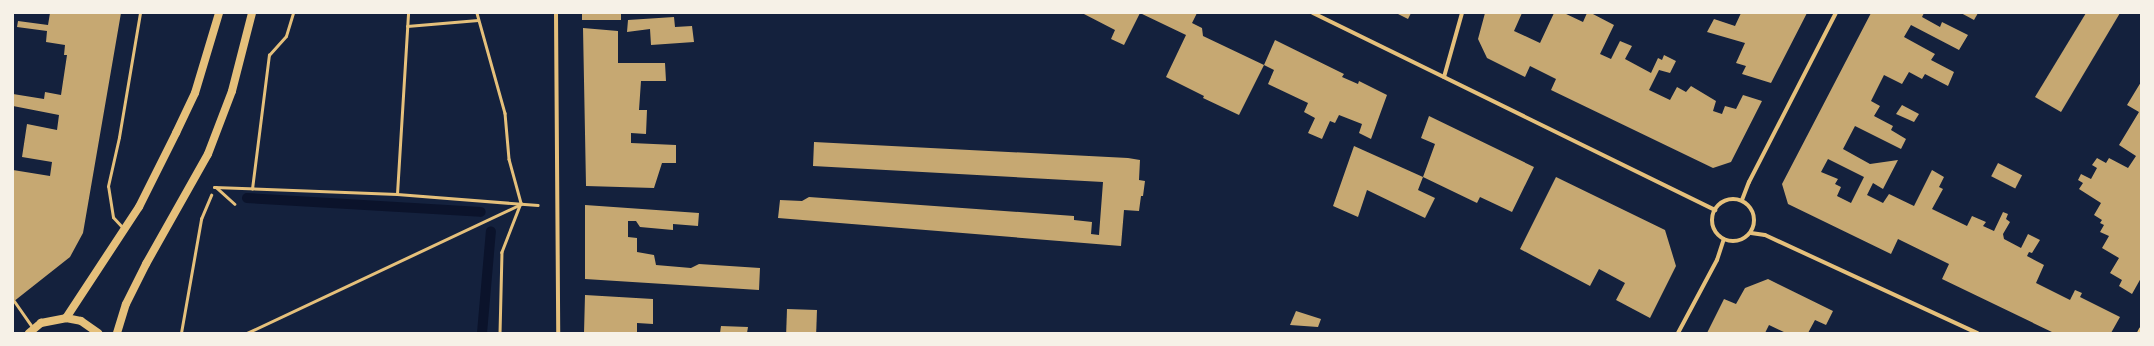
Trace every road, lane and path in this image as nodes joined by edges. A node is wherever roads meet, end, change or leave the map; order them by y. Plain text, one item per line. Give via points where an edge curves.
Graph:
1 (140, 13) edge
2 (219, 13) edge
3 (252, 13) edge
4 (292, 13) edge
5 (408, 13) edge
6 (478, 13) edge
7 (556, 13) edge
8 (1313, 13) edge
9 (1462, 13) edge
10 (1836, 13) edge
11 (478, 20) junction
12 (407, 26) junction
13 (1444, 77) junction
14 (215, 186) junction
15 (210, 187) dead end
16 (252, 189) junction
17 (397, 194) junction
18 (1742, 200) junction
19 (521, 203) junction
20 (235, 204) dead end
21 (558, 206) junction
22 (1715, 210) junction
23 (124, 229) junction
24 (1751, 233) junction
25 (1724, 239) junction
26 (14, 301) dead end
27 (66, 318) junction
28 (2141, 329) edge
29 (31, 331) edge
30 (98, 333) edge
31 (117, 333) edge
32 (181, 333) edge
33 (246, 333) edge
34 (500, 333) edge
35 (558, 333) edge
36 (1678, 333) edge
37 (1977, 333) edge
38 (2139, 333) edge

1 - 23 lane via 108,186 113,217
2 - 23 main road via 195,93 139,207
3 - 31 main road via 234,85 208,154 146,264 126,304
4 - 16 path via 286,36 269,55
5 - 12 path
6 - 11 path
7 - 21 street
8 - 13 street
9 - 13 street
10 - 18 street
11 - 12 path
11 - 19 path via 505,113 509,159
12 - 17 path
13 - 22 street
14 - 15 path
14 - 16 path
14 - 20 path
14 - 32 path via 201,219
16 - 17 path
17 - 19 path
18 - 22 street via 1727,199
18 - 24 street via 1754,212 1755,226
19 - 21 path
19 - 33 path
19 - 34 path via 502,252
21 - 35 street
22 - 25 street via 1713,226
23 - 27 main road
24 - 25 street via 1738,241
24 - 37 street via 1765,235
25 - 36 street via 1717,260
26 - 29 lane
27 - 29 main road via 49,320
27 - 30 main road via 81,321
28 - 38 street

